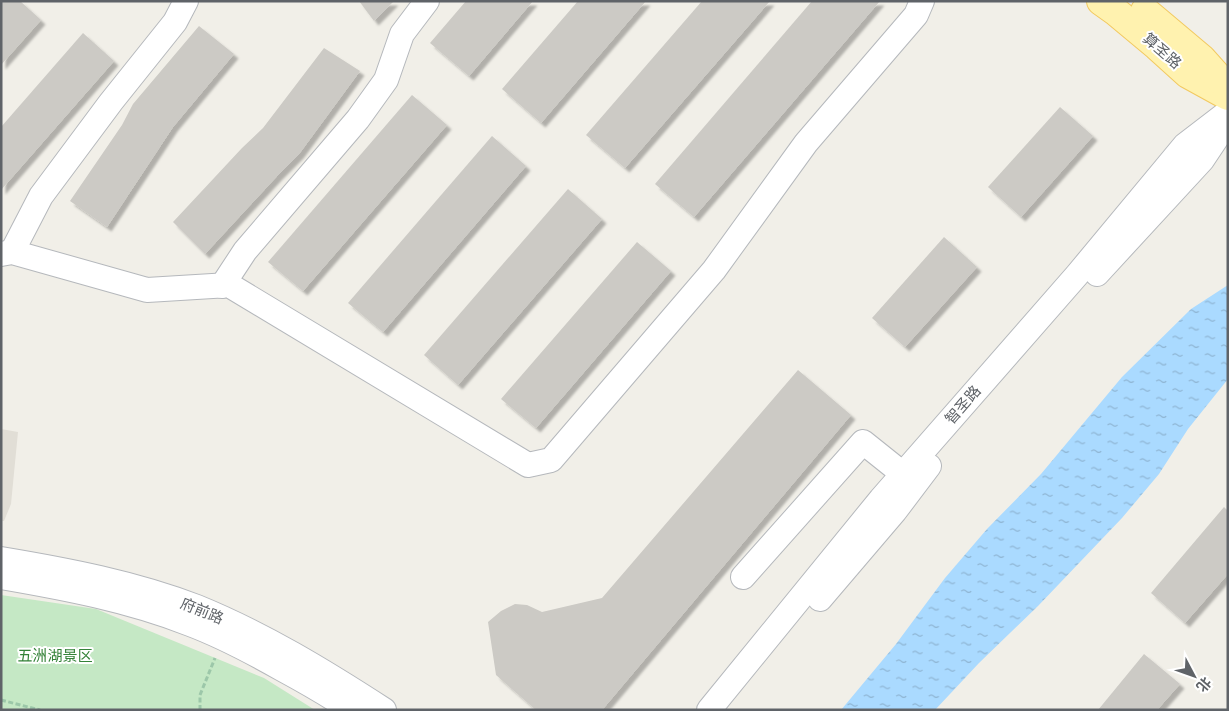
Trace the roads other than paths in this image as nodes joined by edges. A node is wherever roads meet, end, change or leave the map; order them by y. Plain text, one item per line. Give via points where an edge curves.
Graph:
1 (186, 1) edge
2 (427, 1) edge
3 (922, 1) edge
4 (1101, 1) edge
5 (1133, 1) edge
6 (1228, 88) edge
7 (1228, 96) edge
8 (1228, 112) edge
9 (1228, 121) edge
10 (7, 253) edge
11 (222, 286) junction
12 (903, 474) junction
13 (1, 559) edge
14 (1, 577) edge
15 (743, 577) dead end
16 (351, 710) edge
17 (384, 710) edge
18 (709, 710) edge
19 (728, 710) edge

1 - 10 street via 175,22 110,102 41,196
2 - 11 street via 402,34 386,80 364,112 245,251
3 - 11 street via 916,15 806,143 714,270 551,460 528,465 229,285
4 - 7 main road, 算圣路 via 1188,74
5 - 6 main road, 算圣路 via 1202,59
8 - 12 street, 智圣路 via 1185,145 1077,275
9 - 19 street, 智圣路 via 1202,160 933,461
10 - 11 street via 147,290
12 - 15 street via 863,442
12 - 18 street, 智圣路
13 - 17 street, 府前路 via 109,580 197,607 256,634
14 - 16 street, 府前路 via 104,597 190,624 248,650

